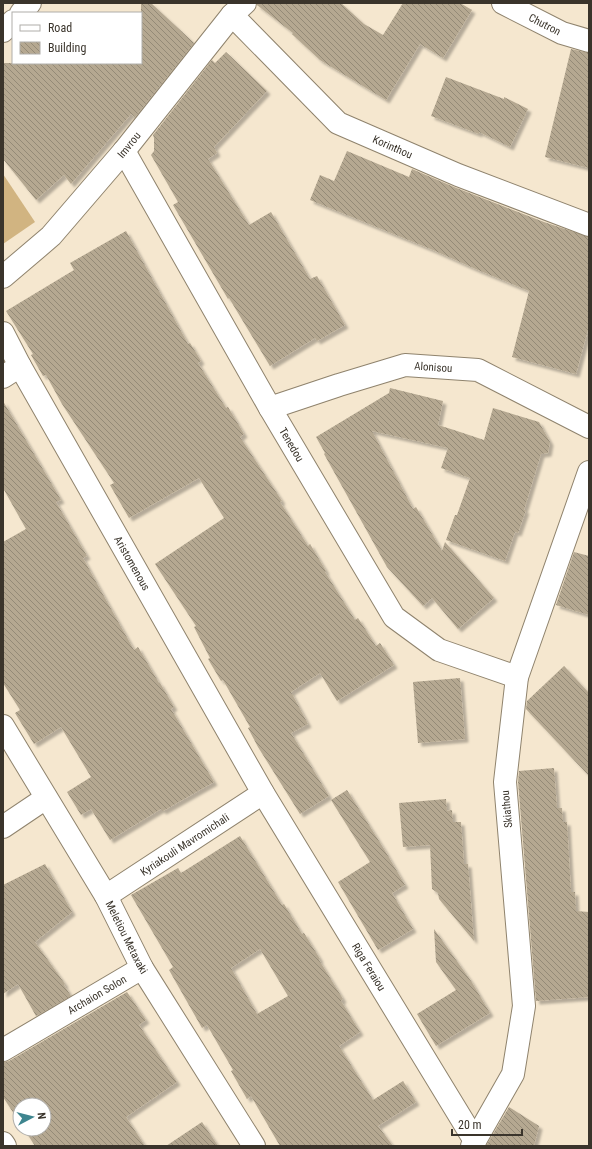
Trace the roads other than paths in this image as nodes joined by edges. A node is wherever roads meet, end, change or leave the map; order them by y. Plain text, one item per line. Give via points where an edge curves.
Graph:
1 (30, 3) edge
2 (503, 3) edge
3 (238, 9) edge
4 (22, 12) edge
5 (12, 22) edge
6 (3, 31) edge
7 (589, 40) edge
8 (124, 150) junction
9 (589, 225) edge
10 (3, 277) edge
11 (3, 333) edge
12 (11, 372) edge
13 (270, 408) junction
14 (589, 427) edge
15 (589, 472) edge
16 (517, 677) junction
17 (3, 726) edge
18 (263, 793) junction
19 (46, 798) junction
20 (3, 827) edge
21 (106, 896) junction
22 (142, 968) junction
23 (3, 1050) edge
24 (3, 1143) edge
25 (474, 1144) edge
26 (5, 1146) edge
27 (254, 1146) edge

1 - 4 street
2 - 7 street, Chutron via 562,33
3 - 8 street, Imvrou
3 - 9 street, Korinthou via 338,123 458,175
5 - 6 street
8 - 10 street, Imvrou via 51,236
8 - 13 street, Tenedou
11 - 12 street, Aristomenous
12 - 18 street, Aristomenous
13 - 14 street, Alonisou via 405,365 478,370
13 - 16 street, Tenedou via 394,617 439,650
15 - 16 street, Skiathou
16 - 25 street, Skiathou via 505,782 524,1006 513,1074
17 - 19 street, Meletiou Metaxaki
18 - 21 street, Kyriakouli Mavromichali
18 - 25 street, Riga Feraiou
19 - 20 street
19 - 21 street, Meletiou Metaxaki
21 - 22 street, Meletiou Metaxaki
22 - 23 street, Archaion Solon
22 - 27 street, Meletiou Metaxaki
24 - 26 street

